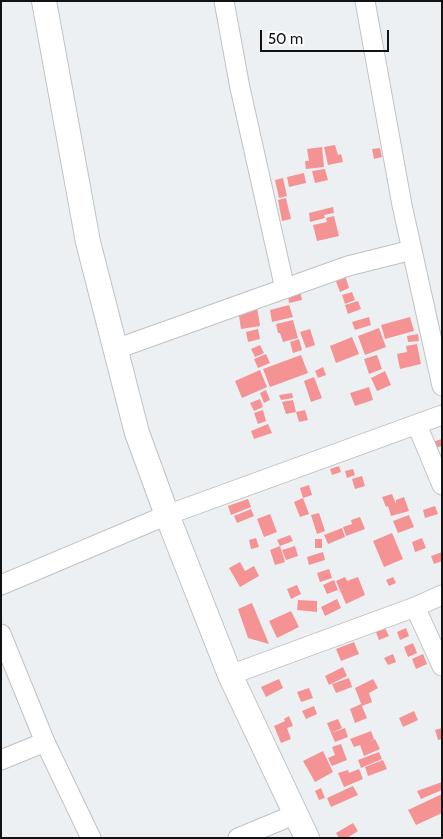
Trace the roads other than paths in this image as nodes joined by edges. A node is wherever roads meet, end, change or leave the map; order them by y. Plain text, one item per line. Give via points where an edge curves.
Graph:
1 (44, 1) edge
2 (224, 1) edge
3 (365, 1) edge
4 (412, 250) junction
5 (285, 289) junction
6 (116, 349) junction
7 (442, 386) edge
8 (442, 415) edge
9 (418, 425) junction
10 (442, 485) edge
11 (167, 515) junction
12 (1, 584) edge
13 (442, 595) edge
14 (415, 606) junction
15 (1, 634) edge
16 (442, 666) edge
17 (230, 675) junction
18 (45, 742) junction
19 (1, 760) edge
20 (296, 814) junction
21 (91, 838) edge
22 (238, 838) edge
23 (307, 838) edge

1 - 6 main road via 88,242
2 - 5 street
3 - 4 street
4 - 5 street via 348,266
4 - 7 street
5 - 6 street
6 - 11 main road via 137,433
8 - 9 street
9 - 10 street
9 - 11 street
11 - 12 street
11 - 17 main road
13 - 14 street
14 - 16 street
14 - 17 street
15 - 18 street
17 - 20 main road
18 - 19 street
18 - 21 street
20 - 22 street
20 - 23 main road

